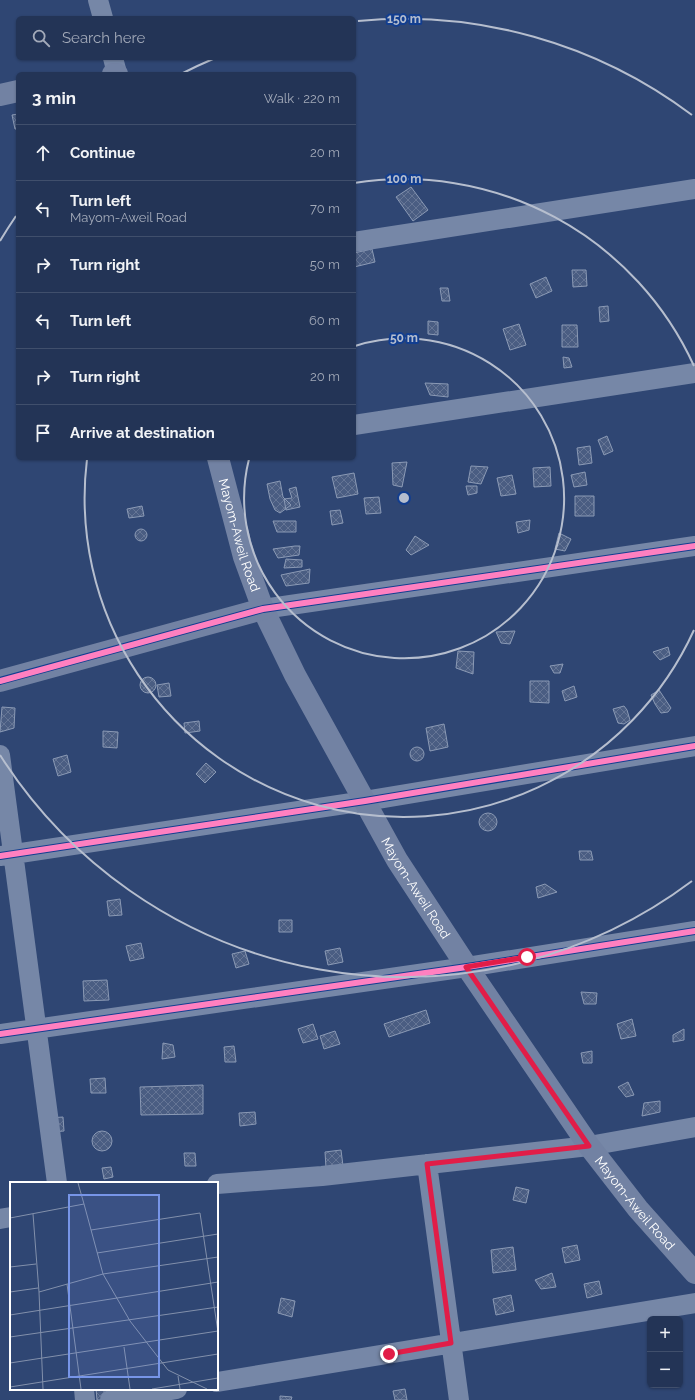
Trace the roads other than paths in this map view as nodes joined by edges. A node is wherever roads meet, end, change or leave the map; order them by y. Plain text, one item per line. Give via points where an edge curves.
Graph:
1 (98, 0) edge
2 (102, 16) edge
3 (16, 91) edge
4 (0, 95) edge
5 (695, 189) edge
6 (356, 242) edge
7 (695, 373) edge
8 (356, 425) edge
9 (219, 460) edge
10 (695, 546) edge
11 (263, 609) junction
12 (0, 681) edge
13 (695, 746) edge
14 (0, 755) edge
15 (364, 801) junction
16 (7, 855) edge
17 (695, 931) edge
18 (466, 967) junction
19 (37, 1029) junction
20 (0, 1034) edge
21 (695, 1127) edge
22 (589, 1146) junction
23 (427, 1164) junction
24 (57, 1182) edge
25 (218, 1184) edge
26 (10, 1217) edge
27 (0, 1219) edge
28 (695, 1273) edge
29 (695, 1303) edge
30 (451, 1343) junction
31 (218, 1382) edge
32 (84, 1390) edge
33 (171, 1390) edge
34 (85, 1400) edge
35 (110, 1400) edge
36 (459, 1400) edge

1 - 2 street
3 - 4 main road
5 - 6 street
7 - 8 street
9 - 11 main road, Mayom-Aweil Road via 244,557
10 - 11 street
11 - 12 main road
11 - 15 main road, Mayom-Aweil Road via 295,676
13 - 15 street
14 - 16 street
15 - 16 street
15 - 18 main road, Mayom-Aweil Road via 397,860
16 - 19 street
17 - 18 street
18 - 19 street
18 - 22 main road, Mayom-Aweil Road
19 - 20 street
19 - 24 street
21 - 22 street
22 - 23 street
22 - 28 main road, Mayom-Aweil Road via 638,1209
23 - 25 street
23 - 30 street
26 - 27 street
29 - 30 street
30 - 31 street
30 - 36 street
32 - 34 street
33 - 35 street

